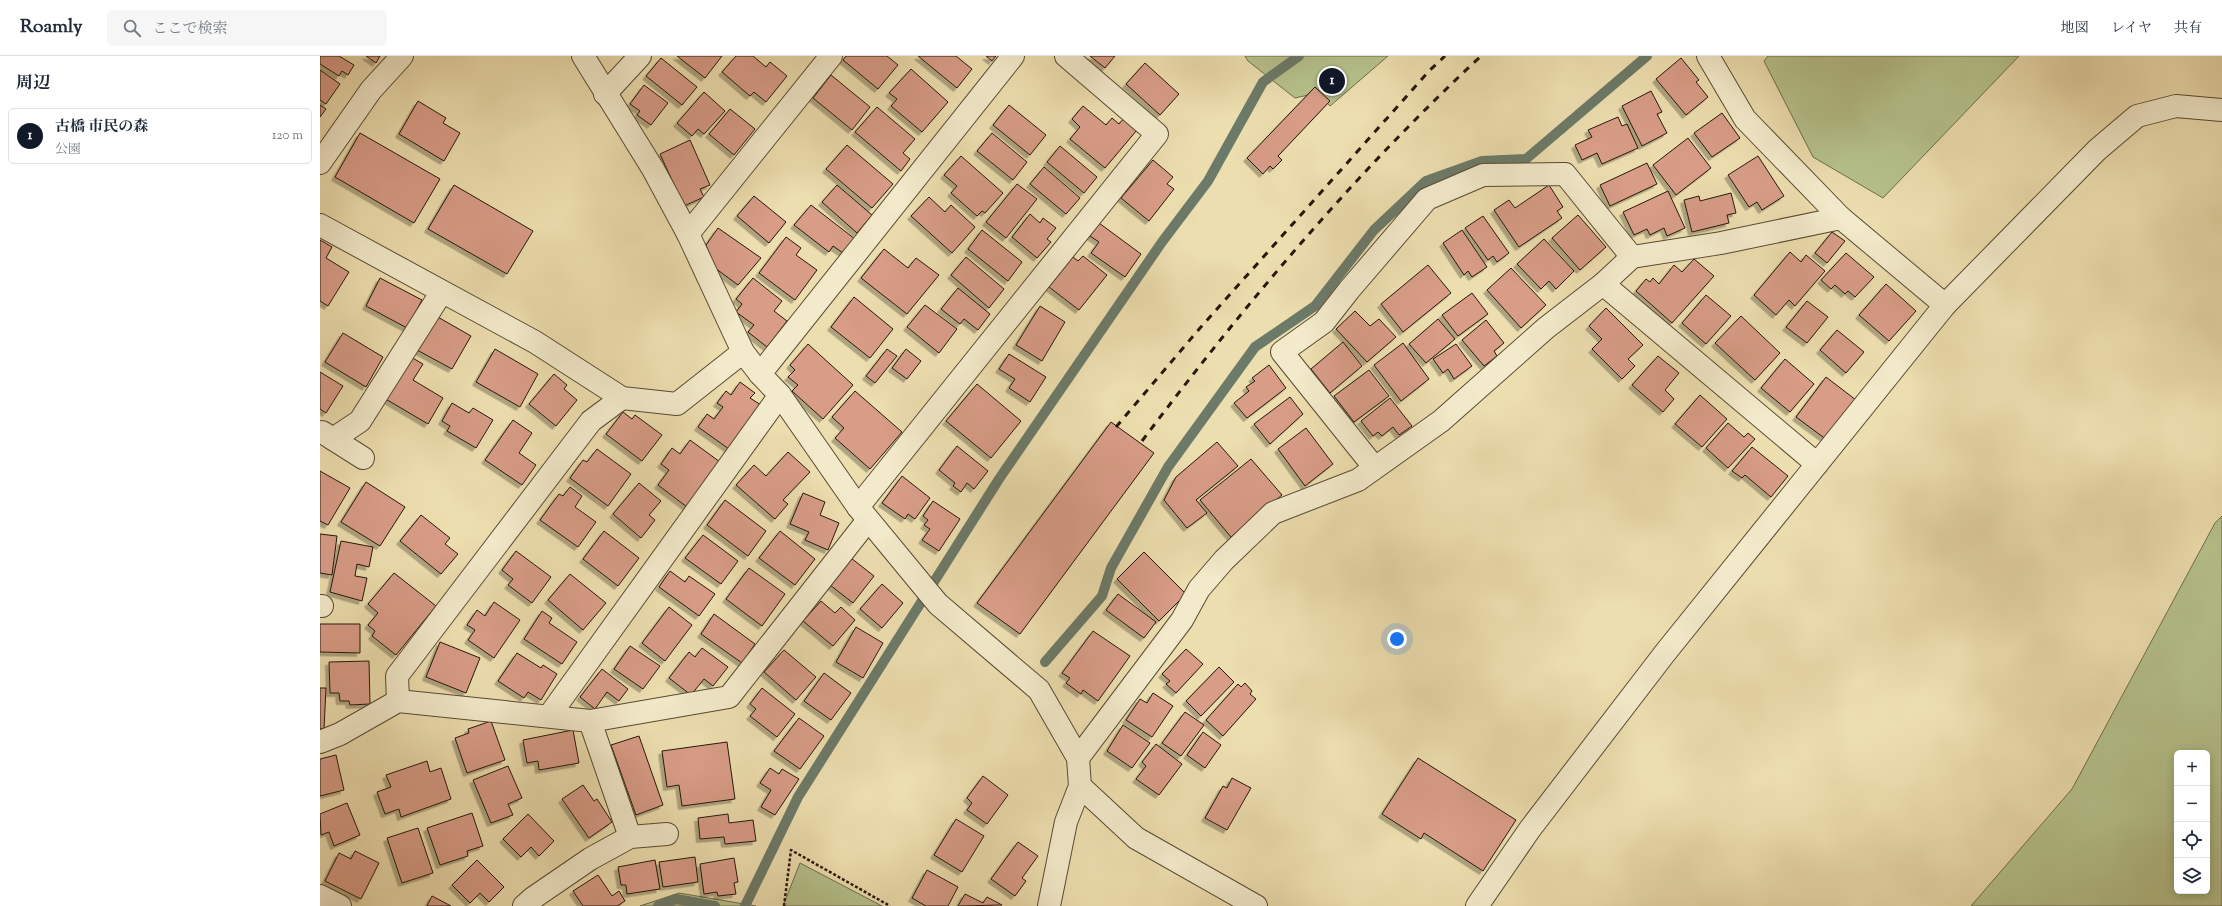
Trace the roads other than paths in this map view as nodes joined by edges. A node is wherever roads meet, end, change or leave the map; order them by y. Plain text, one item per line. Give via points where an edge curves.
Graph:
1 (402, 56) edge
2 (583, 56) edge
3 (640, 56) edge
4 (831, 56) edge
5 (1013, 56) edge
6 (1066, 56) edge
7 (1708, 56) edge
8 (605, 94) junction
9 (2222, 110) edge
10 (320, 163) edge
11 (1841, 218) junction
12 (320, 224) edge
13 (688, 234) junction
14 (1632, 258) junction
15 (1603, 284) junction
16 (441, 292) junction
17 (1945, 305) junction
18 (743, 352) junction
19 (760, 374) junction
20 (780, 395) junction
21 (622, 398) junction
22 (326, 435) edge
23 (363, 458) dead end
24 (1817, 464) junction
25 (1374, 467) junction
26 (863, 514) junction
27 (398, 701) junction
28 (549, 716) junction
29 (590, 721) junction
30 (320, 742) edge
31 (1078, 758) junction
32 (1080, 786) junction
33 (667, 834) dead end
34 (630, 837) junction
35 (320, 896) edge
36 (340, 906) edge
37 (524, 906) edge
38 (1049, 906) edge
39 (1256, 906) edge
40 (1478, 906) edge

1 - 10 street via 371,90
2 - 8 street
3 - 8 street
4 - 13 street
5 - 19 street
6 - 26 street via 1157,134
7 - 11 street via 1745,119
8 - 13 street via 653,169
9 - 17 street via 2176,106 2137,116 2097,150
11 - 14 street
11 - 17 street
12 - 16 street
13 - 18 street
14 - 15 street
14 - 25 street via 1565,174 1483,175 1427,199 1324,322 1282,352
15 - 24 street
15 - 25 street via 1546,328 1441,421
16 - 21 street via 535,342
16 - 22 street via 360,421
17 - 24 street
18 - 19 street
18 - 21 street via 677,404
19 - 20 street
20 - 26 street
20 - 28 street
21 - 27 street via 591,421 397,676
22 - 23 street
24 - 40 street via 1660,660 1530,829
25 - 31 street via 1358,480 1273,513 1224,560 1199,589 1182,620
26 - 29 street via 730,697
26 - 31 street via 938,604 1039,690
27 - 28 street
27 - 30 street via 340,734
28 - 29 street
29 - 34 street
31 - 32 street
32 - 38 street via 1066,822
32 - 39 street via 1136,838
33 - 34 street
34 - 37 street via 590,859
35 - 36 street

